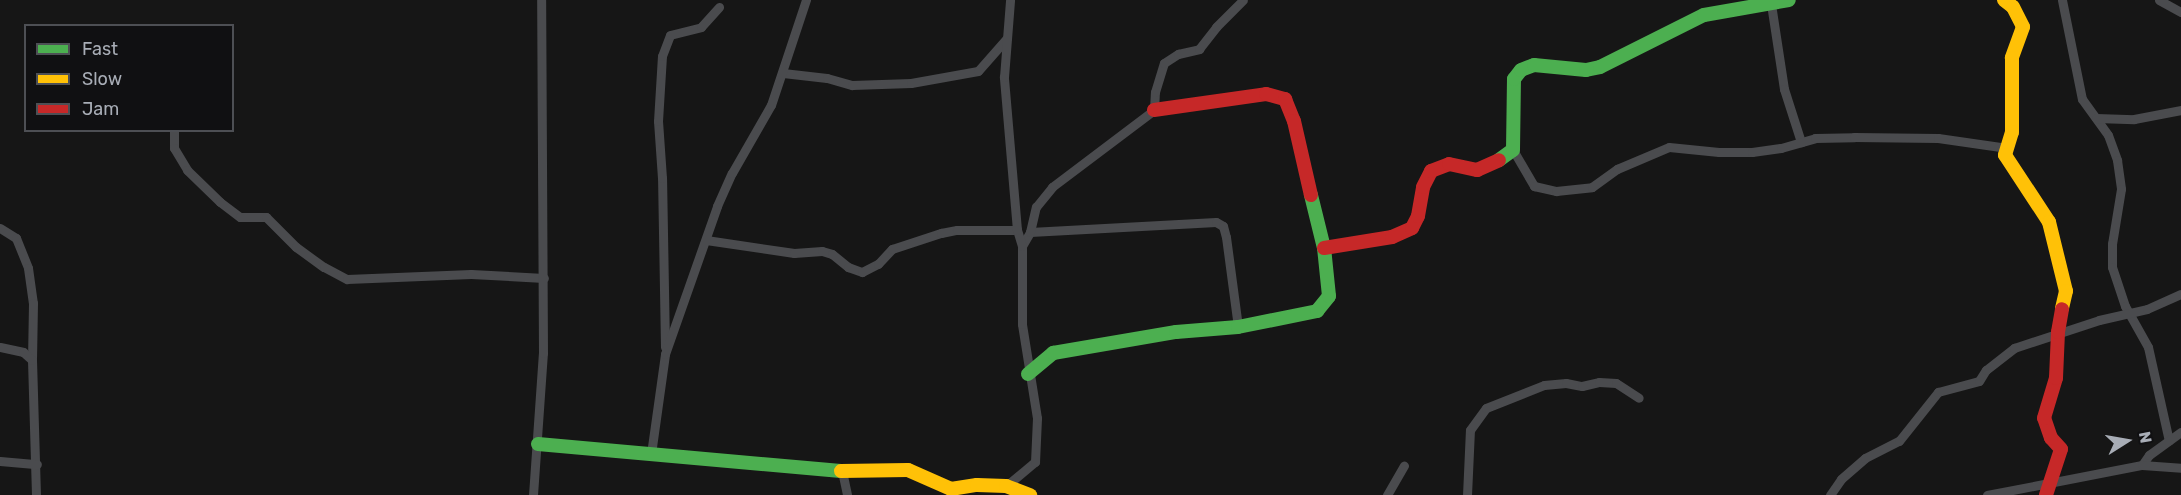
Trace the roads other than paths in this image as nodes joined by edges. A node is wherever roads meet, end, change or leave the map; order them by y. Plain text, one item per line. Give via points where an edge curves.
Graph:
1 (541, 0) edge
2 (806, 0) edge
3 (1010, 0) edge
4 (1243, 0) edge
5 (1789, 0) edge
6 (2004, 0) edge
7 (2062, 0) edge
8 (2159, 0) edge
9 (1771, 4) junction
10 (719, 7) dead end
11 (2181, 12) edge
12 (1007, 38) junction
13 (783, 73) junction
14 (1154, 110) junction
15 (2181, 110) edge
16 (2096, 118) junction
17 (174, 132) edge
18 (1801, 142) junction
19 (2007, 148) junction
20 (1513, 150) junction
21 (0, 228) edge
22 (1017, 230) junction
23 (1030, 232) junction
24 (706, 240) junction
25 (1022, 246) junction
26 (1324, 248) junction
27 (543, 278) junction
28 (2181, 294) edge
29 (2128, 312) junction
30 (1238, 327) junction
31 (2058, 332) junction
32 (0, 347) edge
33 (665, 354) junction
34 (32, 360) junction
35 (1028, 374) junction
36 (1639, 398) dead end
37 (2181, 432) edge
38 (2169, 441) junction
39 (538, 444) junction
40 (651, 454) junction
41 (0, 461) edge
42 (37, 464) junction
43 (2142, 465) junction
44 (1404, 466) dead end
45 (2181, 468) edge
46 (842, 471) junction
47 (1001, 489) edge
48 (2047, 489) edge
49 (36, 495) edge
50 (533, 495) edge
51 (847, 495) edge
52 (1030, 495) edge
53 (1387, 495) edge
54 (1467, 495) edge
55 (1830, 495) edge
56 (1987, 495) edge

1 - 27 street
2 - 13 street
3 - 12 street
4 - 14 street via 1199,49 1178,54 1164,63
5 - 9 street
6 - 19 street via 2013,7 2023,27 2012,58 2012,132
7 - 16 street via 2082,99
8 - 11 street
9 - 18 street via 1784,89
9 - 20 street via 1704,15 1600,67 1586,70 1534,65 1521,70 1514,80
10 - 33 street via 701,27 670,36 662,56 658,121
12 - 13 street via 978,70 922,82 852,85
12 - 22 street via 1004,77
13 - 24 street via 771,105 725,189
14 - 23 street via 1052,187 1036,207
14 - 26 street via 1266,94 1285,99
15 - 16 street via 2134,119
16 - 29 street via 2108,135 2117,160 2121,189 2112,267
17 - 27 street via 174,148 187,170 220,202 240,217 266,217 296,247 347,279 471,273
18 - 19 street via 1854,136 1938,138
18 - 20 street via 1752,152 1669,147 1617,169 1592,187 1556,191 1534,186
19 - 31 street via 2005,155 2049,222 2059,258 2066,291
20 - 26 street via 1477,170 1449,164 1431,171 1412,228 1392,237
21 - 34 street via 16,238 28,268 33,303
22 - 24 street via 941,233 892,249 878,264 862,272 822,250 795,253
22 - 25 street
23 - 25 street
23 - 30 street via 1216,222 1223,226 1226,237
24 - 33 street
25 - 35 street via 1022,324
26 - 30 street via 1329,286 1325,304 1317,311
27 - 39 street
28 - 29 street
29 - 31 street
29 - 38 street via 2148,346
30 - 35 street via 1176,332 1064,350 1043,359
31 - 48 street via 2056,378 2044,418 2051,438 2061,449
31 - 55 street via 2014,348 1978,381 1938,392 1899,441 1864,458
32 - 34 street via 23,352
33 - 40 street
34 - 42 street
35 - 47 street via 1037,418 1035,462
36 - 54 street via 1616,383 1582,386 1566,382 1544,385 1486,408 1470,430
37 - 38 street
38 - 43 street
39 - 40 street
39 - 50 street
40 - 46 street
41 - 42 street
42 - 49 street
43 - 45 street
43 - 48 street
44 - 53 street
46 - 47 street via 908,470 951,489 977,485
46 - 51 street
47 - 52 street
48 - 56 street

